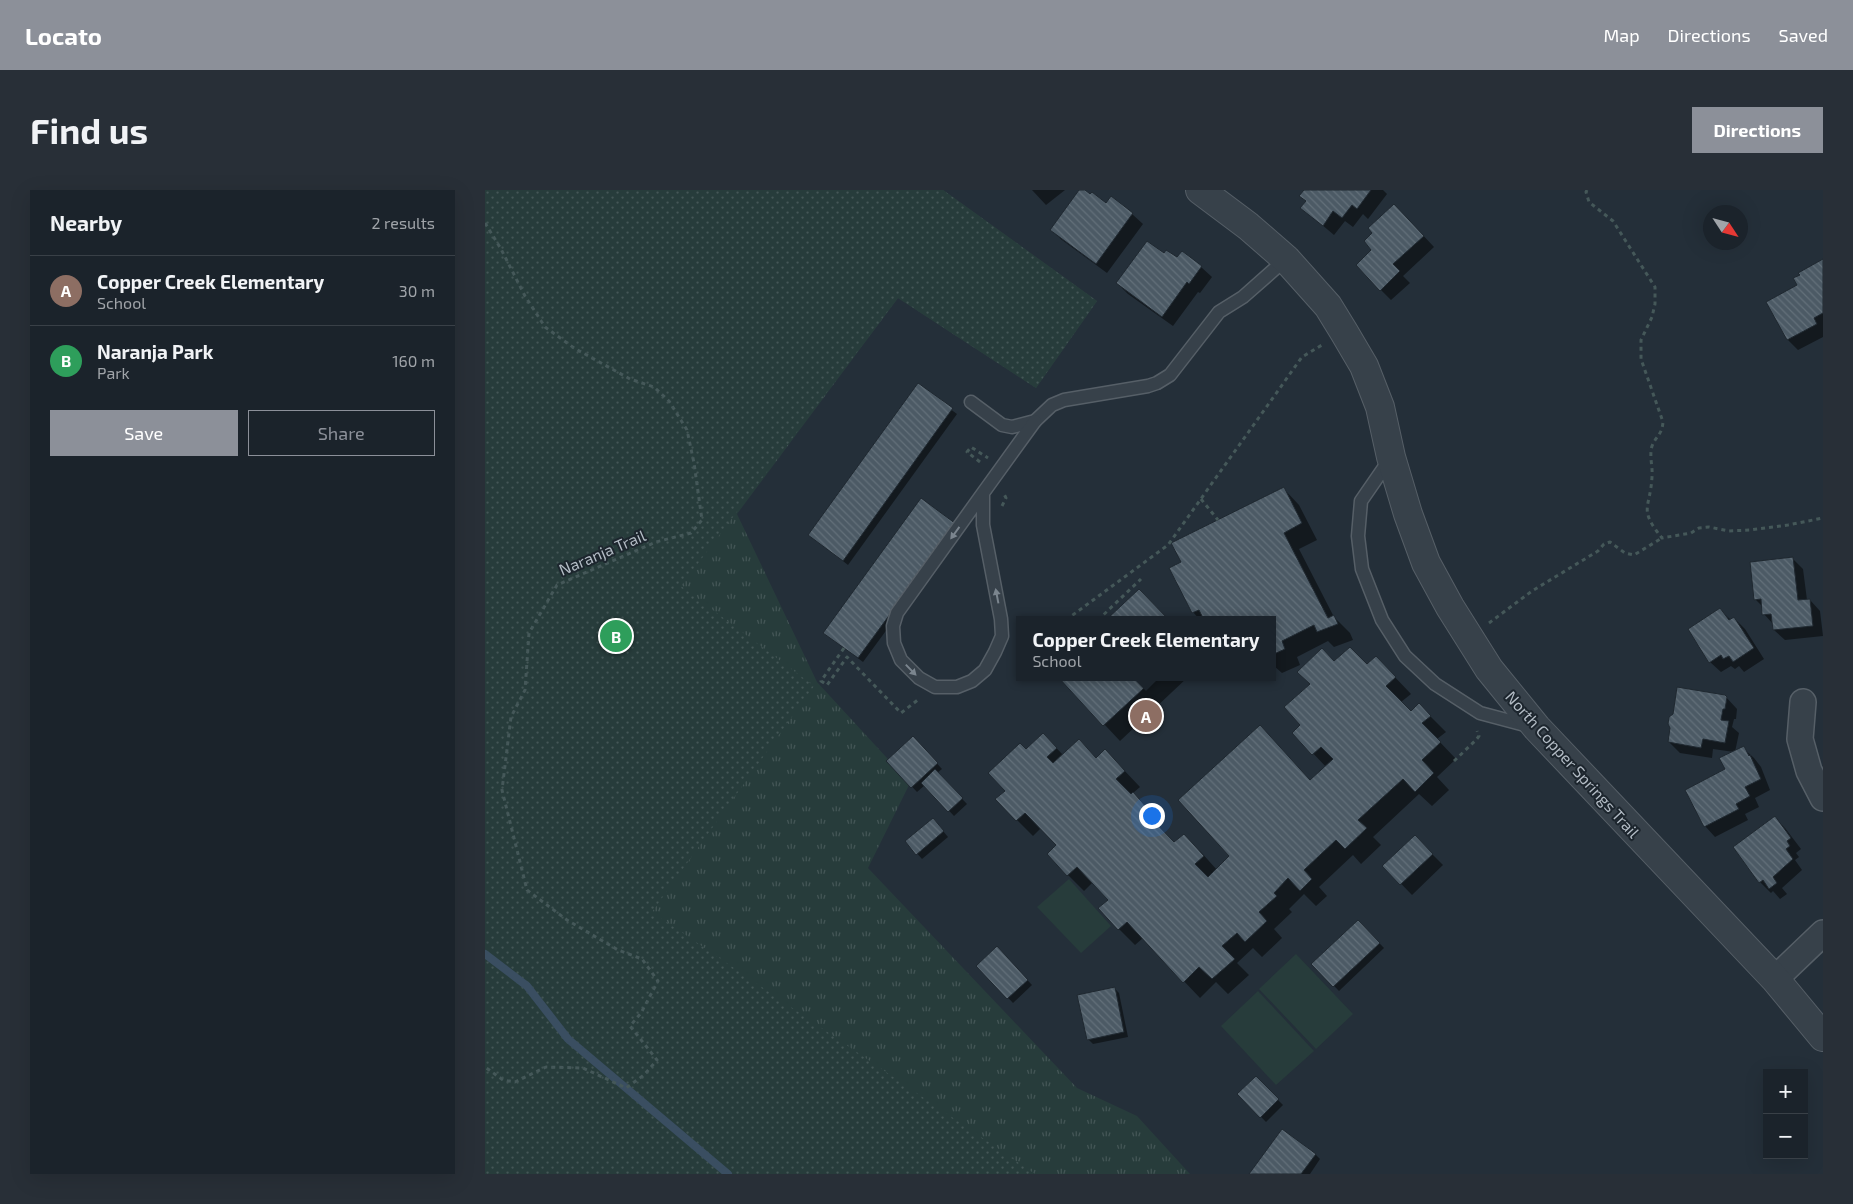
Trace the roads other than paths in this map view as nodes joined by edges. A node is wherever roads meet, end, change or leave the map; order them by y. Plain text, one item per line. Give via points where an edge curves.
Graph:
1 (1200, 190) edge
2 (1286, 259) junction
3 (971, 402) dead end
4 (1035, 421) junction
5 (1391, 457) junction
6 (983, 493) junction
7 (1803, 702) dead end
8 (1537, 728) junction
9 (1823, 798) edge
10 (1823, 934) edge
11 (1775, 979) junction
12 (1823, 1037) edge

1 - 2 street, North Copper Springs Trail
2 - 4 lane via 1243,297 1219,312 1170,375 1148,386 1064,400 1052,405
2 - 5 street, North Copper Springs Trail via 1328,306 1364,366 1380,407
3 - 4 lane via 1002,425 1012,428
4 - 6 lane
5 - 8 street, North Copper Springs Trail via 1426,563 1489,669
5 - 8 lane via 1361,501 1357,536 1362,568 1382,620 1405,656 1435,684 1480,713
6 -> 6 lane via 897,613 893,626 893,644 901,660 919,678 935,686 957,687 972,681 985,670 1002,636 983,525
7 - 9 street via 1800,739 1809,771
8 - 11 street, North Copper Springs Trail
10 - 11 street
11 - 12 street, North Copper Springs Trail

